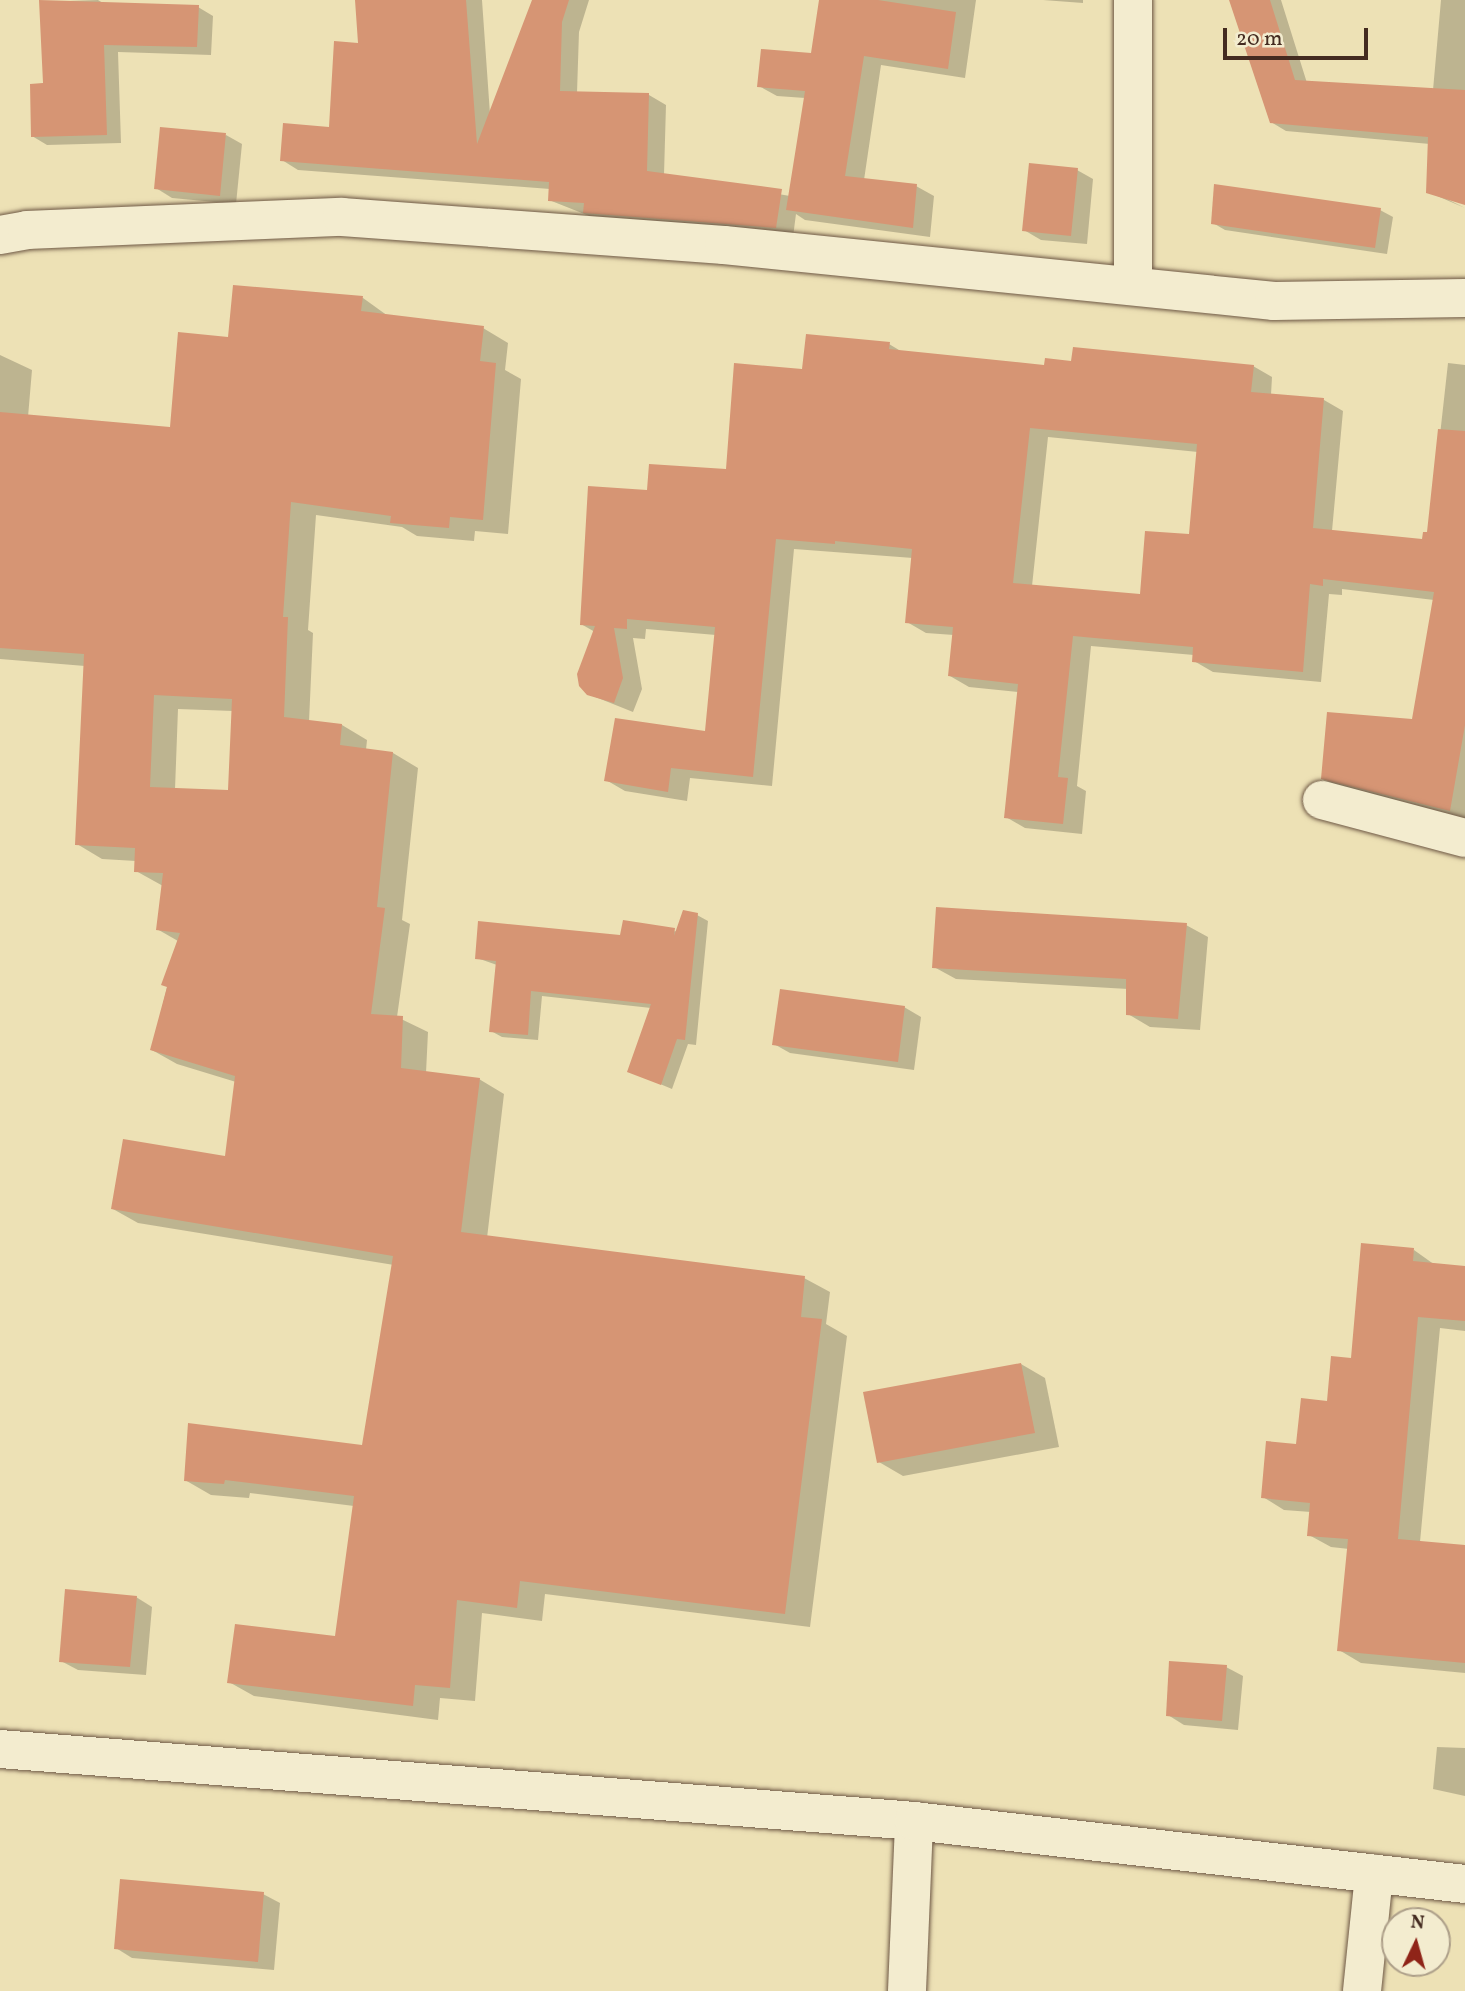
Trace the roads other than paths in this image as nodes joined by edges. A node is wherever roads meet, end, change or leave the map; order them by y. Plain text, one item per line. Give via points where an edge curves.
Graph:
1 (1133, 0) edge
2 (0, 235) edge
3 (1132, 285) junction
4 (1465, 298) edge
5 (1322, 800) dead end
6 (1465, 838) edge
7 (0, 1749) edge
8 (914, 1821) junction
9 (1374, 1874) junction
10 (1465, 1884) edge
11 (908, 1991) edge
12 (1362, 1991) edge

1 - 3 street
2 - 3 street via 27,230 342,217 724,246
3 - 4 street via 1274,301
5 - 6 street
7 - 8 street
8 - 9 street
8 - 11 street
9 - 10 street
9 - 12 street

